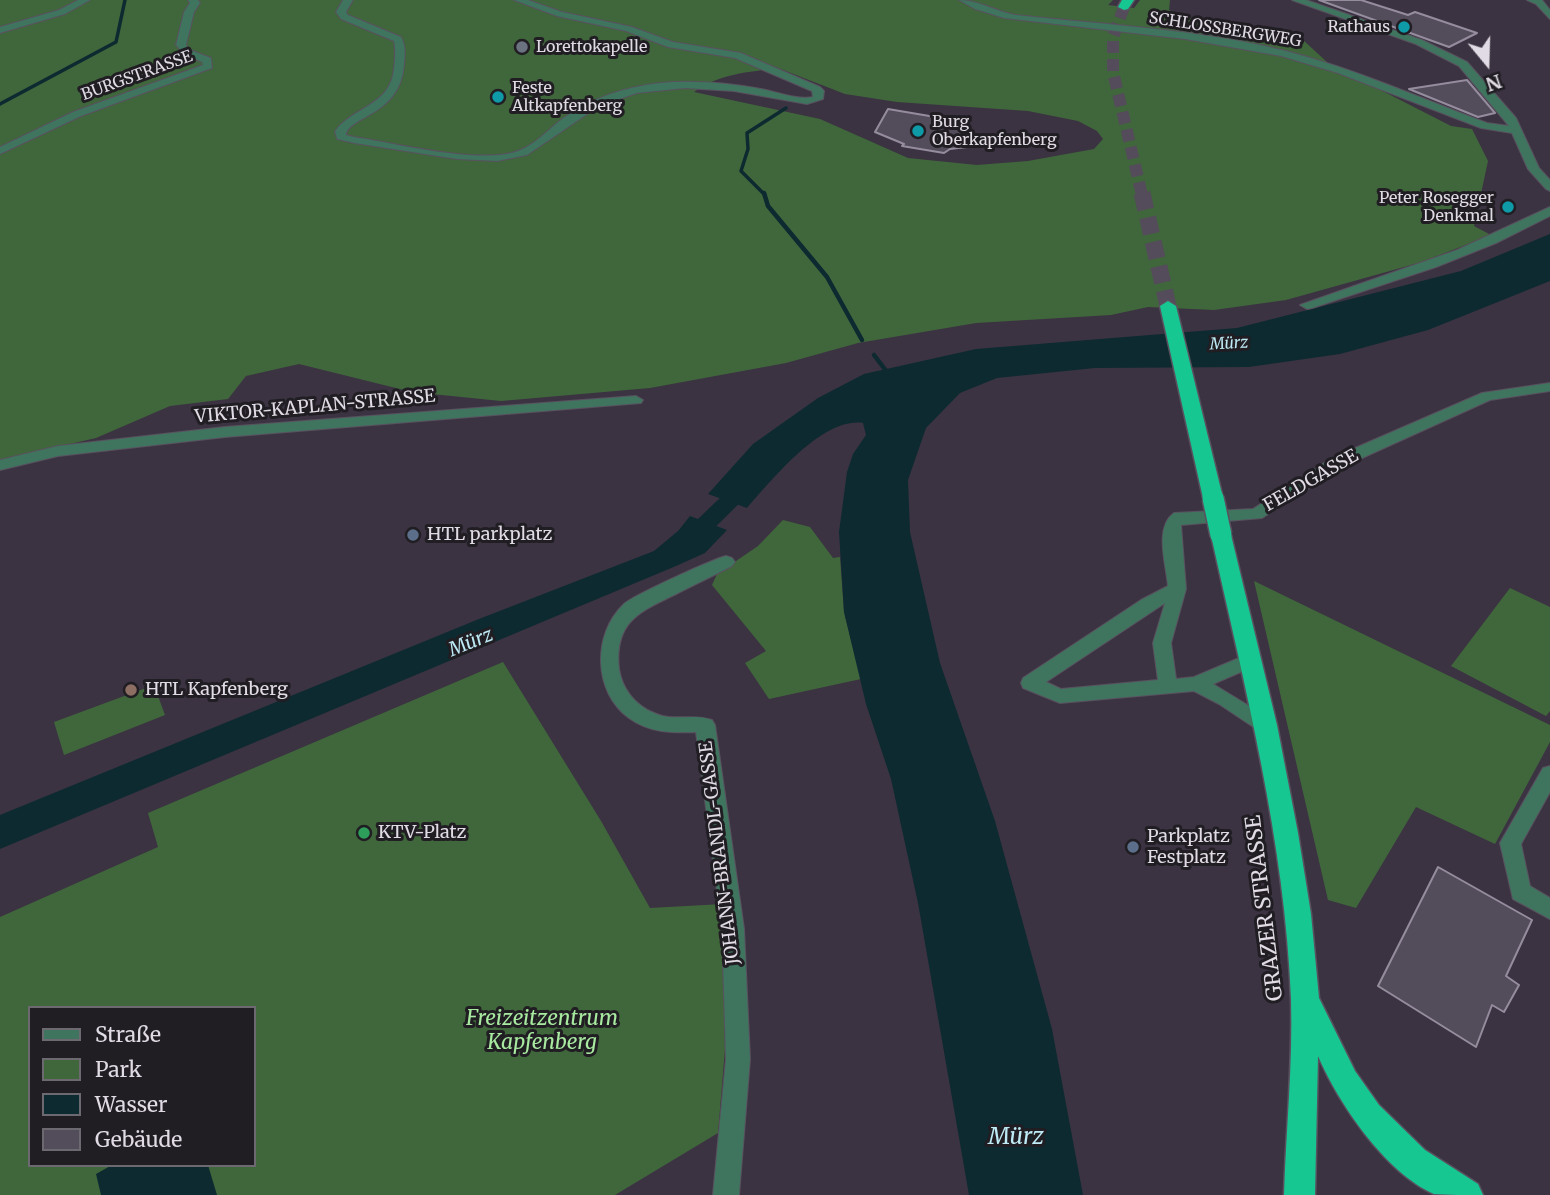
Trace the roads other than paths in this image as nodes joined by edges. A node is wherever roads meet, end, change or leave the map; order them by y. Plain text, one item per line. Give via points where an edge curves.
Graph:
1 (85, 0) edge
2 (193, 0) edge
3 (348, 0) edge
4 (519, 0) edge
5 (964, 0) edge
6 (1297, 0) edge
7 (1535, 1) edge
8 (1550, 16) edge
9 (0, 30) edge
10 (1516, 130) junction
11 (0, 151) edge
12 (1534, 169) junction
13 (1550, 170) edge
14 (1550, 187) edge
15 (1550, 211) edge
16 (1307, 305) dead end
17 (1168, 306) tunnel mouth
18 (1550, 387) edge
19 (636, 400) dead end
20 (0, 465) edge
21 (726, 562) dead end
22 (1177, 589) junction
23 (1248, 650) junction
24 (1196, 684) junction
25 (1169, 686) junction
26 (1265, 725) junction
27 (1550, 774) edge
28 (1550, 909) edge
29 (1306, 1001) junction
30 (726, 1195) edge
31 (1300, 1195) edge
32 (1467, 1195) edge

1 - 9 street via 62,12
2 - 11 street, BURGSTRASSE via 181,45 207,60 208,66 77,114
3 - 4 street via 341,12 344,17 390,34 401,47 400,81 386,101 340,131 341,137 354,140 480,158 512,156 536,149 564,120 610,96 652,87 702,83 818,99 816,89 737,55 671,45
5 - 10 street, SCHLOSSBERGWEG via 988,13 1027,20 1176,36 1303,58 1485,126
6 - 10 street via 1454,58 1472,71
7 - 8 street
10 - 12 street
12 - 13 street
12 - 14 street
15 - 16 street via 1481,246
17 - 23 highway, GRAZER STRASSE, bridge
18 - 22 street, FELDGASSE via 1487,396 1336,463 1256,514 1180,517 1171,530
19 - 20 street, VIKTOR-KAPLAN-STRASSE via 225,432 58,451
21 - 30 street, JOHANN-BRANDL-GASSE via 630,608 609,649 614,689 628,708 652,722 705,725 733,929 738,1059
22 - 25 street, FELDGASSE via 1161,652
22 - 25 street via 1030,683 1060,696
23 - 24 street
23 - 26 highway, GRAZER STRASSE
24 - 25 street
24 - 26 street
26 - 29 highway, GRAZER STRASSE via 1298,914
27 - 28 street via 1510,843 1521,892
29 - 31 highway, GRAZER STRASSE
29 - 32 highway via 1345,1082 1373,1119 1407,1156

